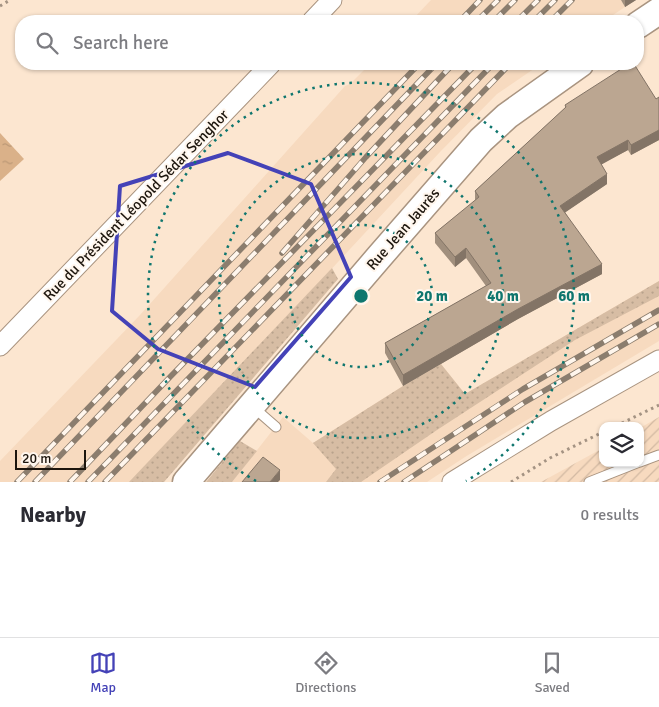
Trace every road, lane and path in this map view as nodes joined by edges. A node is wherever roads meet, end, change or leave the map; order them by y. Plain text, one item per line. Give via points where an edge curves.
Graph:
1 (10, 0) edge
2 (332, 0) edge
3 (0, 6) edge
4 (659, 11) edge
5 (318, 15) edge
6 (644, 21) edge
7 (265, 70) edge
8 (572, 70) edge
9 (0, 346) edge
10 (659, 360) edge
11 (659, 405) edge
12 (251, 406) junction
13 (624, 422) edge
14 (276, 427) dead end
15 (599, 434) edge
16 (659, 455) edge
17 (644, 461) edge
18 (628, 467) edge
19 (186, 482) edge
20 (452, 482) edge
21 (510, 482) edge
22 (589, 482) edge

1 - 3 path
2 - 5 street
4 - 6 street
7 - 9 street, Rue du Président Léopold Sédar Senghor
8 - 12 street, Rue Jean Jaurès via 507,116 481,140
10 - 20 street
11 - 13 path
12 - 14 lane
12 - 19 street, Rue Jean Jaurès
15 - 21 path
16 - 17 lane
18 - 22 lane

